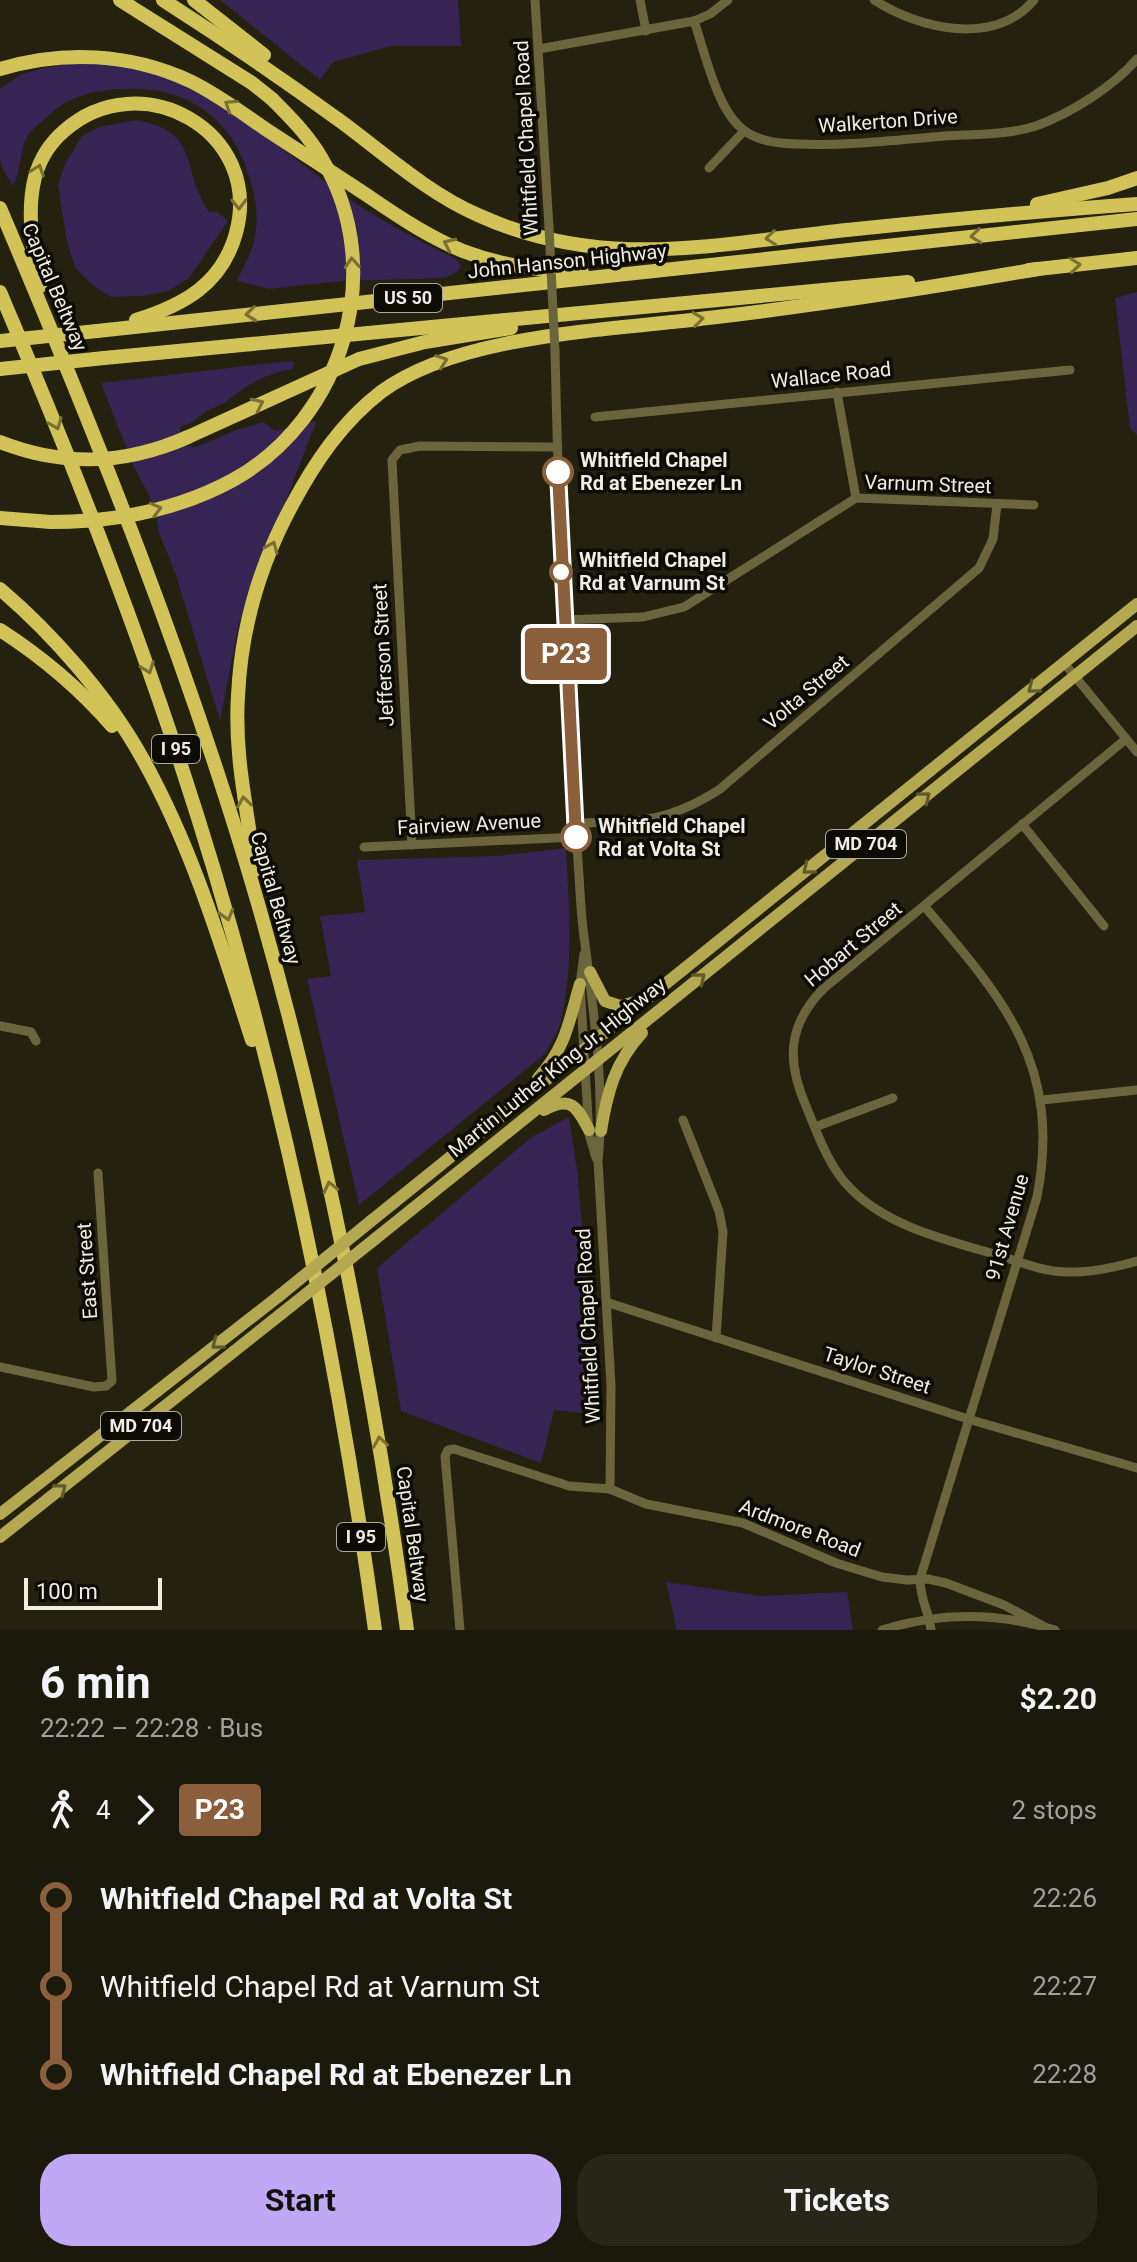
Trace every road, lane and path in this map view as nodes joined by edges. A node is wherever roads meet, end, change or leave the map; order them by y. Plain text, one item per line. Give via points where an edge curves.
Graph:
1 (120, 0) edge
2 (163, 0) edge
3 (194, 0) edge
4 (535, 0) edge
5 (640, 0) edge
6 (728, 0) edge
7 (874, 0) edge
8 (1034, 0) edge
9 (694, 21) junction
10 (646, 31) junction
11 (539, 49) junction
12 (1137, 59) edge
13 (6, 67) edge
14 (744, 131) junction
15 (391, 159) junction
16 (709, 168) dead end
17 (1137, 178) edge
18 (1137, 204) edge
19 (0, 208) edge
20 (1137, 219) edge
21 (849, 230) junction
22 (1137, 258) edge
23 (719, 265) junction
24 (1038, 269) junction
25 (0, 292) edge
26 (663, 305) junction
27 (51, 329) junction
28 (97, 331) junction
29 (0, 341) edge
30 (0, 369) edge
31 (1070, 370) dead end
32 (837, 392) junction
33 (595, 417) dead end
34 (0, 442) edge
35 (557, 447) junction
36 (856, 498) junction
37 (997, 504) junction
38 (1034, 505) dead end
39 (0, 518) edge
40 (0, 589) edge
41 (1137, 604) edge
42 (564, 620) junction
43 (1137, 626) edge
44 (0, 630) edge
45 (1064, 663) junction
46 (1075, 676) junction
47 (1126, 739) junction
48 (1137, 752) edge
49 (171, 814) junction
50 (576, 823) junction
51 (1022, 824) junction
52 (576, 837) junction
53 (412, 845) junction
54 (364, 847) dead end
55 (259, 907) junction
56 (925, 907) junction
57 (1104, 926) dead end
58 (585, 945) junction
59 (590, 972) junction
60 (580, 984) junction
61 (649, 996) junction
62 (669, 1003) junction
63 (0, 1026) edge
64 (36, 1041) dead end
65 (595, 1041) junction
66 (584, 1050) junction
67 (596, 1062) junction
68 (585, 1071) junction
69 (1137, 1090) edge
70 (893, 1098) dead end
71 (1042, 1100) junction
72 (511, 1108) junction
73 (683, 1120) dead end
74 (520, 1123) junction
75 (815, 1127) junction
76 (595, 1130) junction
77 (290, 1158) junction
78 (98, 1173) dead end
79 (1017, 1261) junction
80 (1137, 1261) edge
81 (606, 1302) junction
82 (716, 1338) junction
83 (0, 1367) edge
84 (968, 1419) junction
85 (1137, 1468) edge
86 (610, 1489) junction
87 (0, 1514) edge
88 (0, 1537) edge
89 (920, 1579) junction
90 (930, 1618) junction
91 (1050, 1628) edge
92 (375, 1630) edge
93 (407, 1630) edge
94 (460, 1630) edge
95 (882, 1630) edge
96 (931, 1630) edge

39 -> 1 highway, bridge via 101,520 147,512 233,480 295,430 328,383 346,338 353,269 349,233 323,160 296,124 252,83
2 - 15 highway via 247,53
3 - 15 highway
4 - 11 street, Whitfield Chapel Road
5 - 10 street
6 - 9 street
7 - 8 street via 919,22 956,28 998,24
9 - 10 street
9 - 14 street via 723,102
10 - 11 street
11 - 35 street, Whitfield Chapel Road, bridge
12 - 14 street, Walkerton Drive via 1066,112 1028,128 807,144 766,141
23 -> 13 highway via 594,272 509,265 418,229 212,93 166,71 88,56
14 - 16 street
21 -> 15 highway via 659,251 593,249 527,234 476,215
17 - 21 highway via 1045,203
18 - 21 highway
19 - 27 highway, Capital Beltway / I 95
20 -> 23 highway, John Hanson Highway / US 50
24 -> 22 highway, US 50
23 -> 28 highway, John Hanson Highway / US 50
24 - 26 highway, US 50
55 -> 24 highway via 237,723 251,607 271,547 301,488 336,435 374,398 431,365 496,346
25 -> 77 highway, I 95 via 105,550 164,714 218,884
26 - 30 highway, US 50, bridge
34 -> 26 highway, bridge via 61,460 93,462 148,453 388,350
27 -> 28 highway via 31,215 44,154 74,122 93,111 131,102 168,107 212,136 232,168 240,205 232,247 211,281 185,301
27 - 55 highway, Capital Beltway / I 95 via 158,601
28 - 29 highway, John Hanson Highway / US 50, bridge
31 - 32 street, Wallace Road
32 - 33 street, Wallace Road
32 - 36 street
35 - 42 street, Whitfield Chapel Road
35 - 53 street, Jefferson Street via 413,447 400,450 391,463
36 - 37 street, Varnum Street
36 - 42 street, Varnum Street via 684,607 643,617
37 - 38 street, Varnum Street
37 - 50 street, Volta Street via 993,539 979,568 720,789 659,818
40 - 49 highway via 99,695 141,755
41 - 45 main road, Martin Luther King Jr. Highway / MD 704
42 - 50 street, Whitfield Chapel Road
43 - 46 main road, Martin Luther King Jr. Highway / MD 704
44 - 49 highway via 46,661 93,704
45 - 46 street
45 -> 61 main road, Martin Luther King Jr. Highway / MD 704
46 - 47 street
62 -> 46 main road, Martin Luther King Jr. Highway / MD 704
47 - 48 street
47 - 51 street, Hobart Street
49 - 77 highway
50 - 52 street, Whitfield Chapel Road
51 - 56 street, Hobart Street
51 - 57 street
52 - 53 street, Fairview Avenue
52 - 58 street, Whitfield Chapel Road
53 - 54 street, Fairview Avenue
93 -> 55 highway, Capital Beltway / I 95 via 374,1407 342,1242
56 - 71 street, 91st Avenue via 1007,1012 1030,1059
56 - 75 street, Hobart Street via 823,989 798,1021 794,1070
58 - 59 street, Whitfield Chapel Road
58 - 60 street, Whitfield Chapel Road
59 - 61 main road via 600,995 613,1005
59 - 65 street, Whitfield Chapel Road
60 - 66 street, Whitfield Chapel Road
60 - 72 main road via 556,1056
61 - 65 main road, Martin Luther King Jr. Highway / MD 704
62 - 67 main road, Martin Luther King Jr. Highway / MD 704
62 - 76 main road via 621,1060
63 - 64 street via 31,1032
65 - 66 main road, Martin Luther King Jr. Highway / MD 704
65 - 67 street, Whitfield Chapel Road
66 - 68 street, Whitfield Chapel Road
66 - 72 main road, Martin Luther King Jr. Highway / MD 704
67 - 68 main road, Martin Luther King Jr. Highway / MD 704
67 - 76 street, Whitfield Chapel Road
68 - 74 main road, Martin Luther King Jr. Highway / MD 704
68 - 76 street, Whitfield Chapel Road
69 - 71 street
70 - 75 street
71 - 79 street, 91st Avenue via 1041,1177
72 -> 87 main road, Martin Luther King Jr. Highway / MD 704, bridge
73 - 82 street via 723,1232
74 - 76 main road via 567,1103
88 -> 74 main road, Martin Luther King Jr. Highway / MD 704, bridge
75 - 79 street, Hobart Street via 837,1173 876,1209 921,1230
76 - 81 street, Whitfield Chapel Road
77 - 92 highway, I 95 via 328,1339
78 - 83 street, East Street via 112,1381 102,1387
79 - 80 street, Hobart Street via 1064,1272
79 - 84 street, 91st Avenue
81 - 82 street, Taylor Street
81 - 86 street, Whitfield Chapel Road
82 - 84 street, Taylor Street
84 - 85 street, Taylor Street
84 - 89 street, 91st Avenue
86 - 89 street, Ardmore Road via 646,1504 743,1523 872,1574
86 - 94 street, Ardmore Road via 569,1486 458,1449 446,1452
89 - 90 street
89 - 91 street, Ardmore Road via 960,1588
90 - 91 street via 986,1616
90 - 95 street
90 - 96 street

